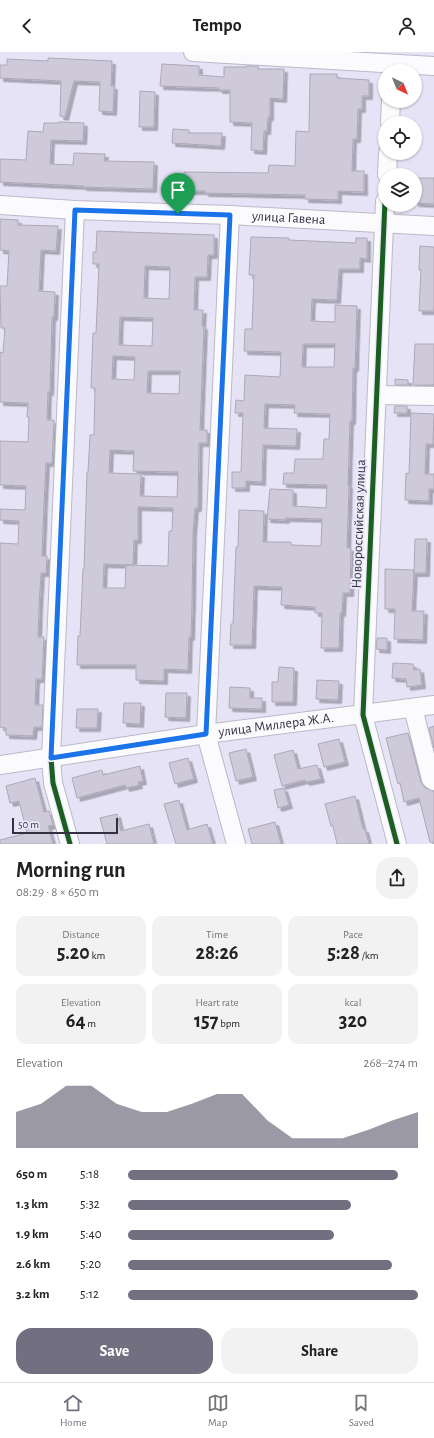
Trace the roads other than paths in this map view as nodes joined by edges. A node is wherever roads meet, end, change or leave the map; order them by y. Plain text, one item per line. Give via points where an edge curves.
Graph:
1 (193, 52) edge
2 (390, 62) edge
3 (434, 66) edge
4 (0, 205) edge
5 (75, 210) junction
6 (384, 212) edge
7 (230, 215) junction
8 (384, 223) junction
9 (434, 226) edge
10 (376, 395) junction
11 (434, 396) edge
12 (434, 705) edge
13 (414, 708) junction
14 (363, 715) junction
15 (206, 734) junction
16 (51, 758) junction
17 (0, 765) edge
18 (434, 781) edge
19 (70, 844) edge
20 (236, 844) edge
21 (397, 844) edge

1 - 2 street
2 - 3 street
4 - 5 street, улица Гавена
5 - 7 street, улица Гавена
5 - 16 street
6 - 8 street, Новороссийская улица
7 - 8 street, улица Гавена
7 - 15 street
8 - 9 street, улица Гавена
8 - 10 street, Новороссийская улица
10 - 11 street
10 - 14 street, Новороссийская улица
12 - 13 street, улица Миллера Ж.А.
13 - 14 street, улица Миллера Ж.А.
13 - 18 street via 431,779
14 - 15 street, улица Миллера Ж.А.
14 - 21 street, Новороссийская улица
15 - 16 street, улица Миллера Ж.А.
15 - 20 street
16 - 17 street, улица Миллера Ж.А.
16 - 19 street via 53,782

